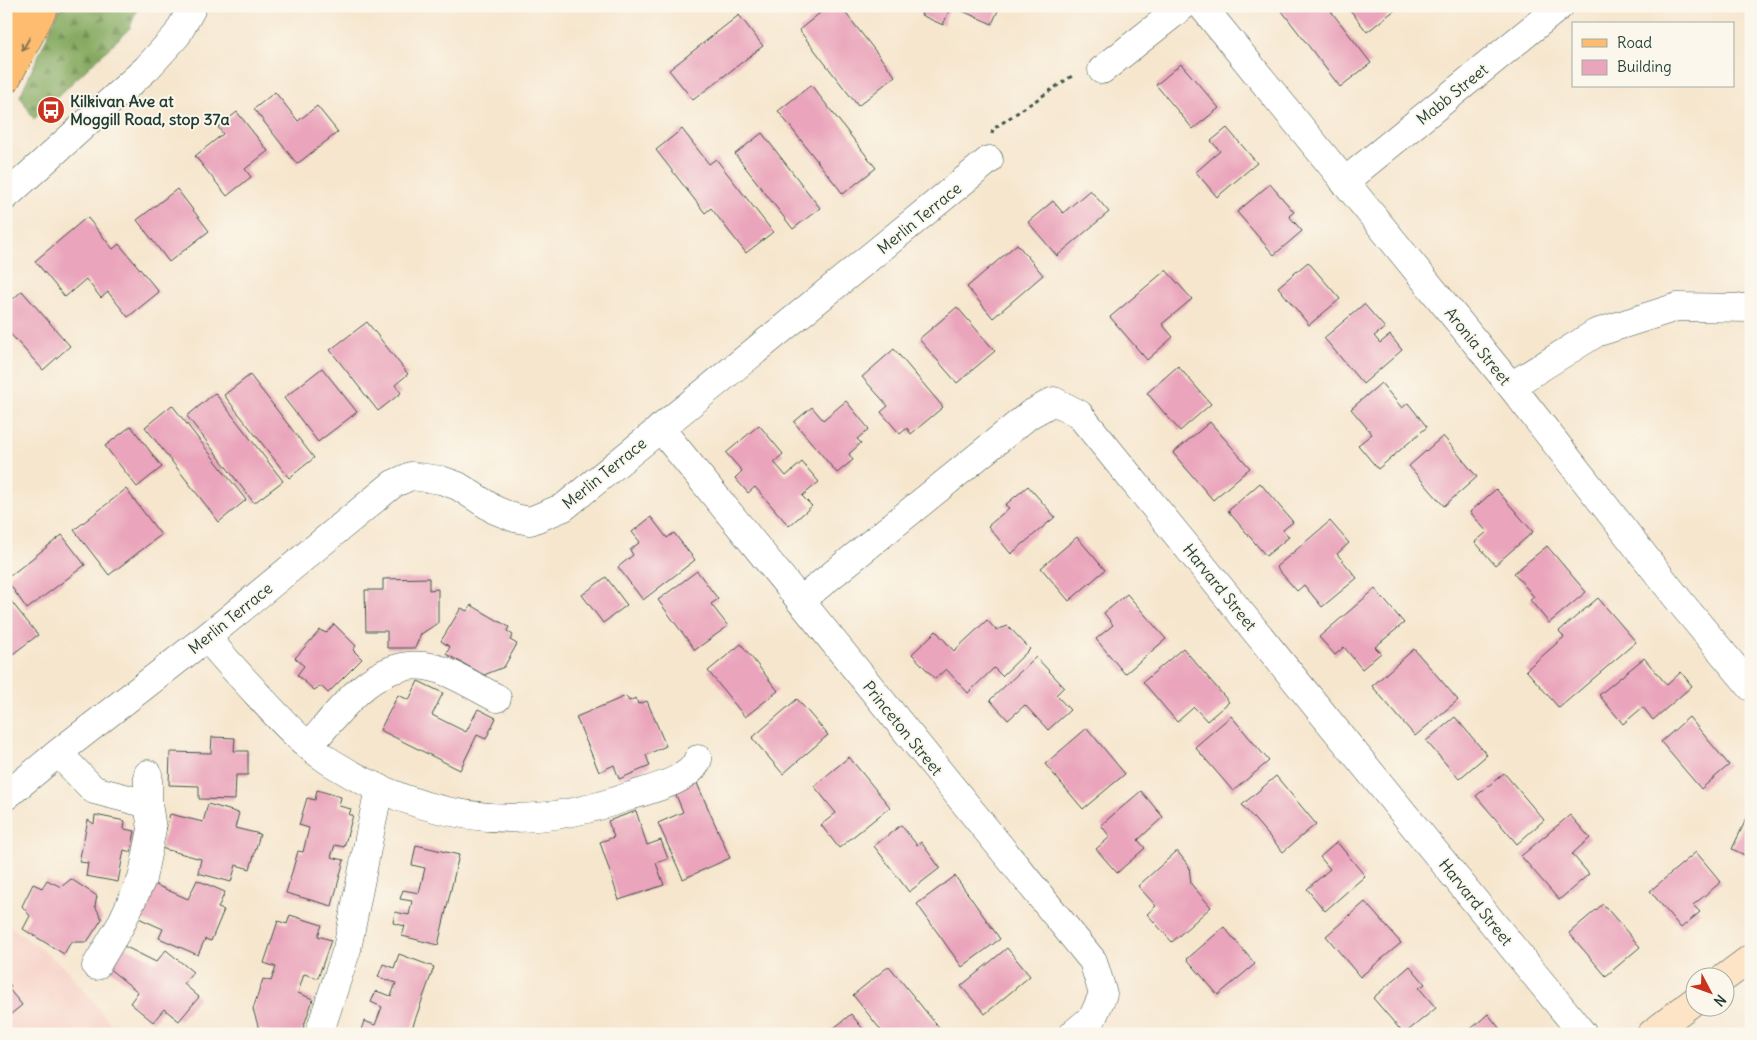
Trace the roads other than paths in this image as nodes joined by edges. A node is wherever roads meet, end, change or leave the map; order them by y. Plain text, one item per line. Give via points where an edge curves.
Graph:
1 (18, 6) edge
2 (45, 6) edge
3 (193, 6) edge
4 (1183, 6) edge
5 (1202, 6) edge
6 (1560, 6) edge
7 (6, 29) edge
8 (1102, 70) road end
9 (6, 80) edge
10 (989, 160) road end
11 (1344, 182) junction
12 (6, 196) edge
13 (1751, 308) edge
14 (1511, 386) junction
15 (660, 428) junction
16 (800, 601) junction
17 (207, 637) junction
18 (1751, 688) edge
19 (497, 698) dead end
20 (309, 746) junction
21 (58, 753) junction
22 (698, 759) dead end
23 (148, 774) dead end
24 (379, 788) junction
25 (6, 796) edge
26 (148, 804) junction
27 (1751, 958) edge
28 (96, 966) dead end
29 (1734, 971) edge
30 (1684, 1009) edge
31 (318, 1034) edge
32 (1073, 1034) edge
33 (1583, 1034) edge
34 (1651, 1034) edge

1 - 7 main road
2 -> 9 main road
3 - 12 street via 178,35 147,68
4 - 8 street
5 - 11 street, Aronia Street
6 - 11 street, Mabb Street
10 - 15 street, Merlin Terrace
11 - 14 street, Aronia Street
13 - 14 street via 1677,307 1596,333
14 - 18 street, Aronia Street
15 - 16 street, Princeton Street
15 - 17 street, Merlin Terrace via 564,507 530,521 495,510 458,486 441,480 411,476 393,484
16 - 32 street, Princeton Street via 1092,961 1103,994 1093,1017
16 - 33 street, Harvard Street via 1029,416 1054,402 1079,414
17 - 20 street via 219,654
17 - 21 street, Merlin Terrace
19 - 20 street via 424,666 403,667 371,682
20 - 24 street via 332,763
21 - 25 street, Merlin Terrace
21 - 26 street via 94,790
22 - 24 street via 696,766 683,777 608,804 565,814 474,817 446,812
23 - 26 street
24 - 31 street via 347,949
26 - 28 street via 152,829 142,879 120,926
27 - 29 main road
30 - 34 main road

